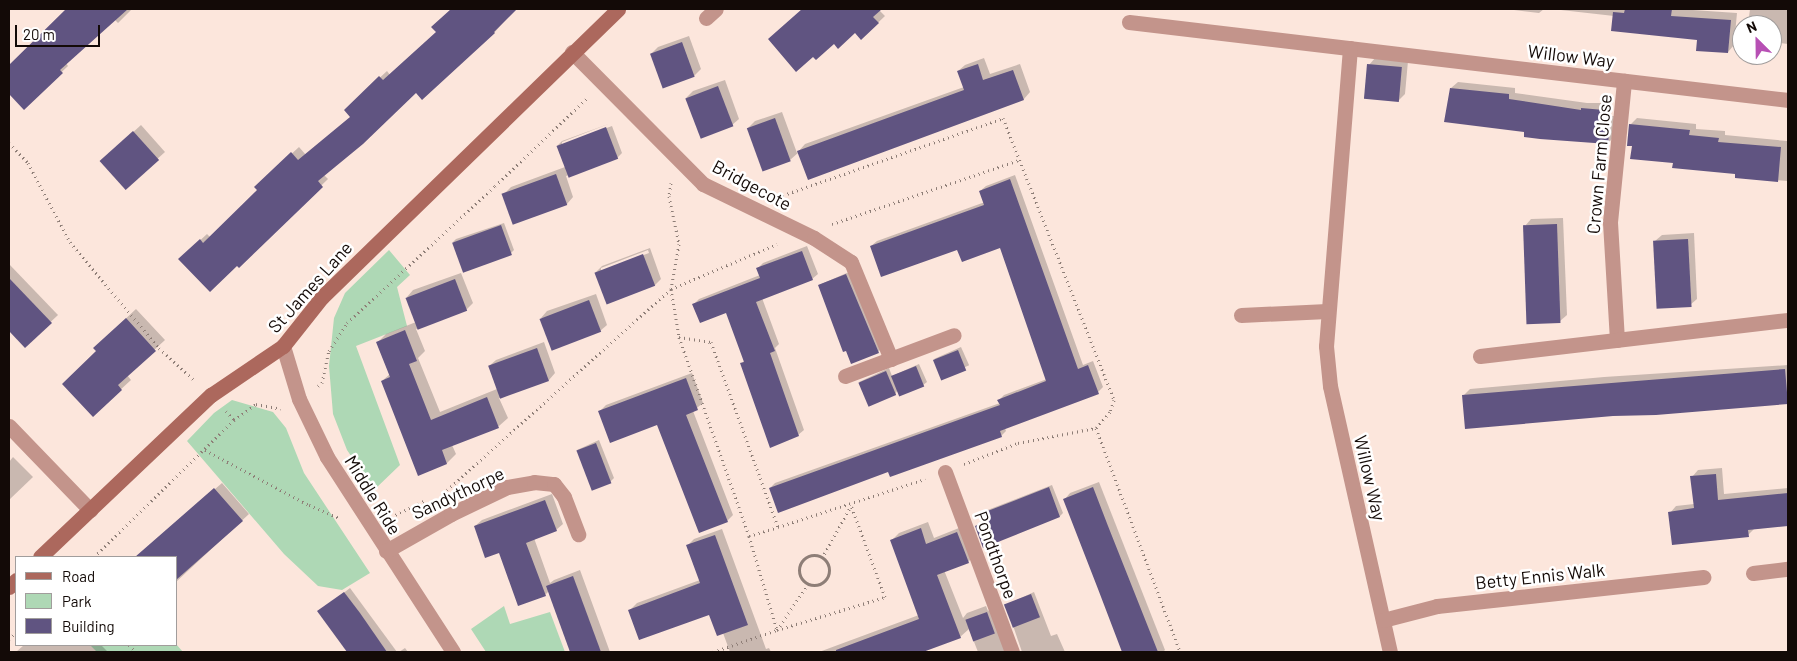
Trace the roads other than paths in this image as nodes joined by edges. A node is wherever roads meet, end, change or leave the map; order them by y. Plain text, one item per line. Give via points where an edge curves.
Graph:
1 (618, 9) edge
2 (1129, 22) dead end
3 (1350, 48) junction
4 (572, 52) junction
5 (1624, 81) junction
6 (1788, 100) edge
7 (1327, 311) junction
8 (1241, 315) dead end
9 (1788, 320) edge
10 (954, 335) dead end
11 (1617, 340) junction
12 (283, 346) junction
13 (1480, 356) dead end
14 (891, 359) junction
15 (845, 376) dead end
16 (9, 426) edge
17 (945, 472) road end
18 (90, 510) junction
19 (578, 534) dead end
20 (386, 551) junction
21 (41, 556) edge
22 (1788, 569) edge
23 (1753, 573) dead end
24 (1703, 577) dead end
25 (1383, 620) junction
26 (453, 652) edge
27 (1012, 652) edge
28 (1390, 652) edge

1 - 4 street, St James Lane
2 - 3 street, Willow Way
3 - 5 street, Willow Way
3 - 7 street, Willow Way
4 - 12 street, St James Lane via 322,297
4 - 14 street, Bridgecote via 703,184 805,233 851,262
5 - 6 street, Willow Way
5 - 11 street, Crown Farm Close via 1610,222
7 - 8 street
7 - 25 street, Willow Way via 1330,386
9 - 11 street
10 - 14 street
11 - 13 street
12 - 18 street, St James Lane via 211,395
12 - 20 street, Middle Ride via 298,398 327,457
14 - 15 street
16 - 18 street
17 - 27 street, Pondthorpe
18 - 21 street, St James Lane
19 - 20 street, Sandythorpe via 564,497 554,484 534,482 491,495
20 - 26 street, Middle Ride
22 - 23 street
24 - 25 street, Betty Ennis Walk via 1438,606
25 - 28 street, Willow Way

